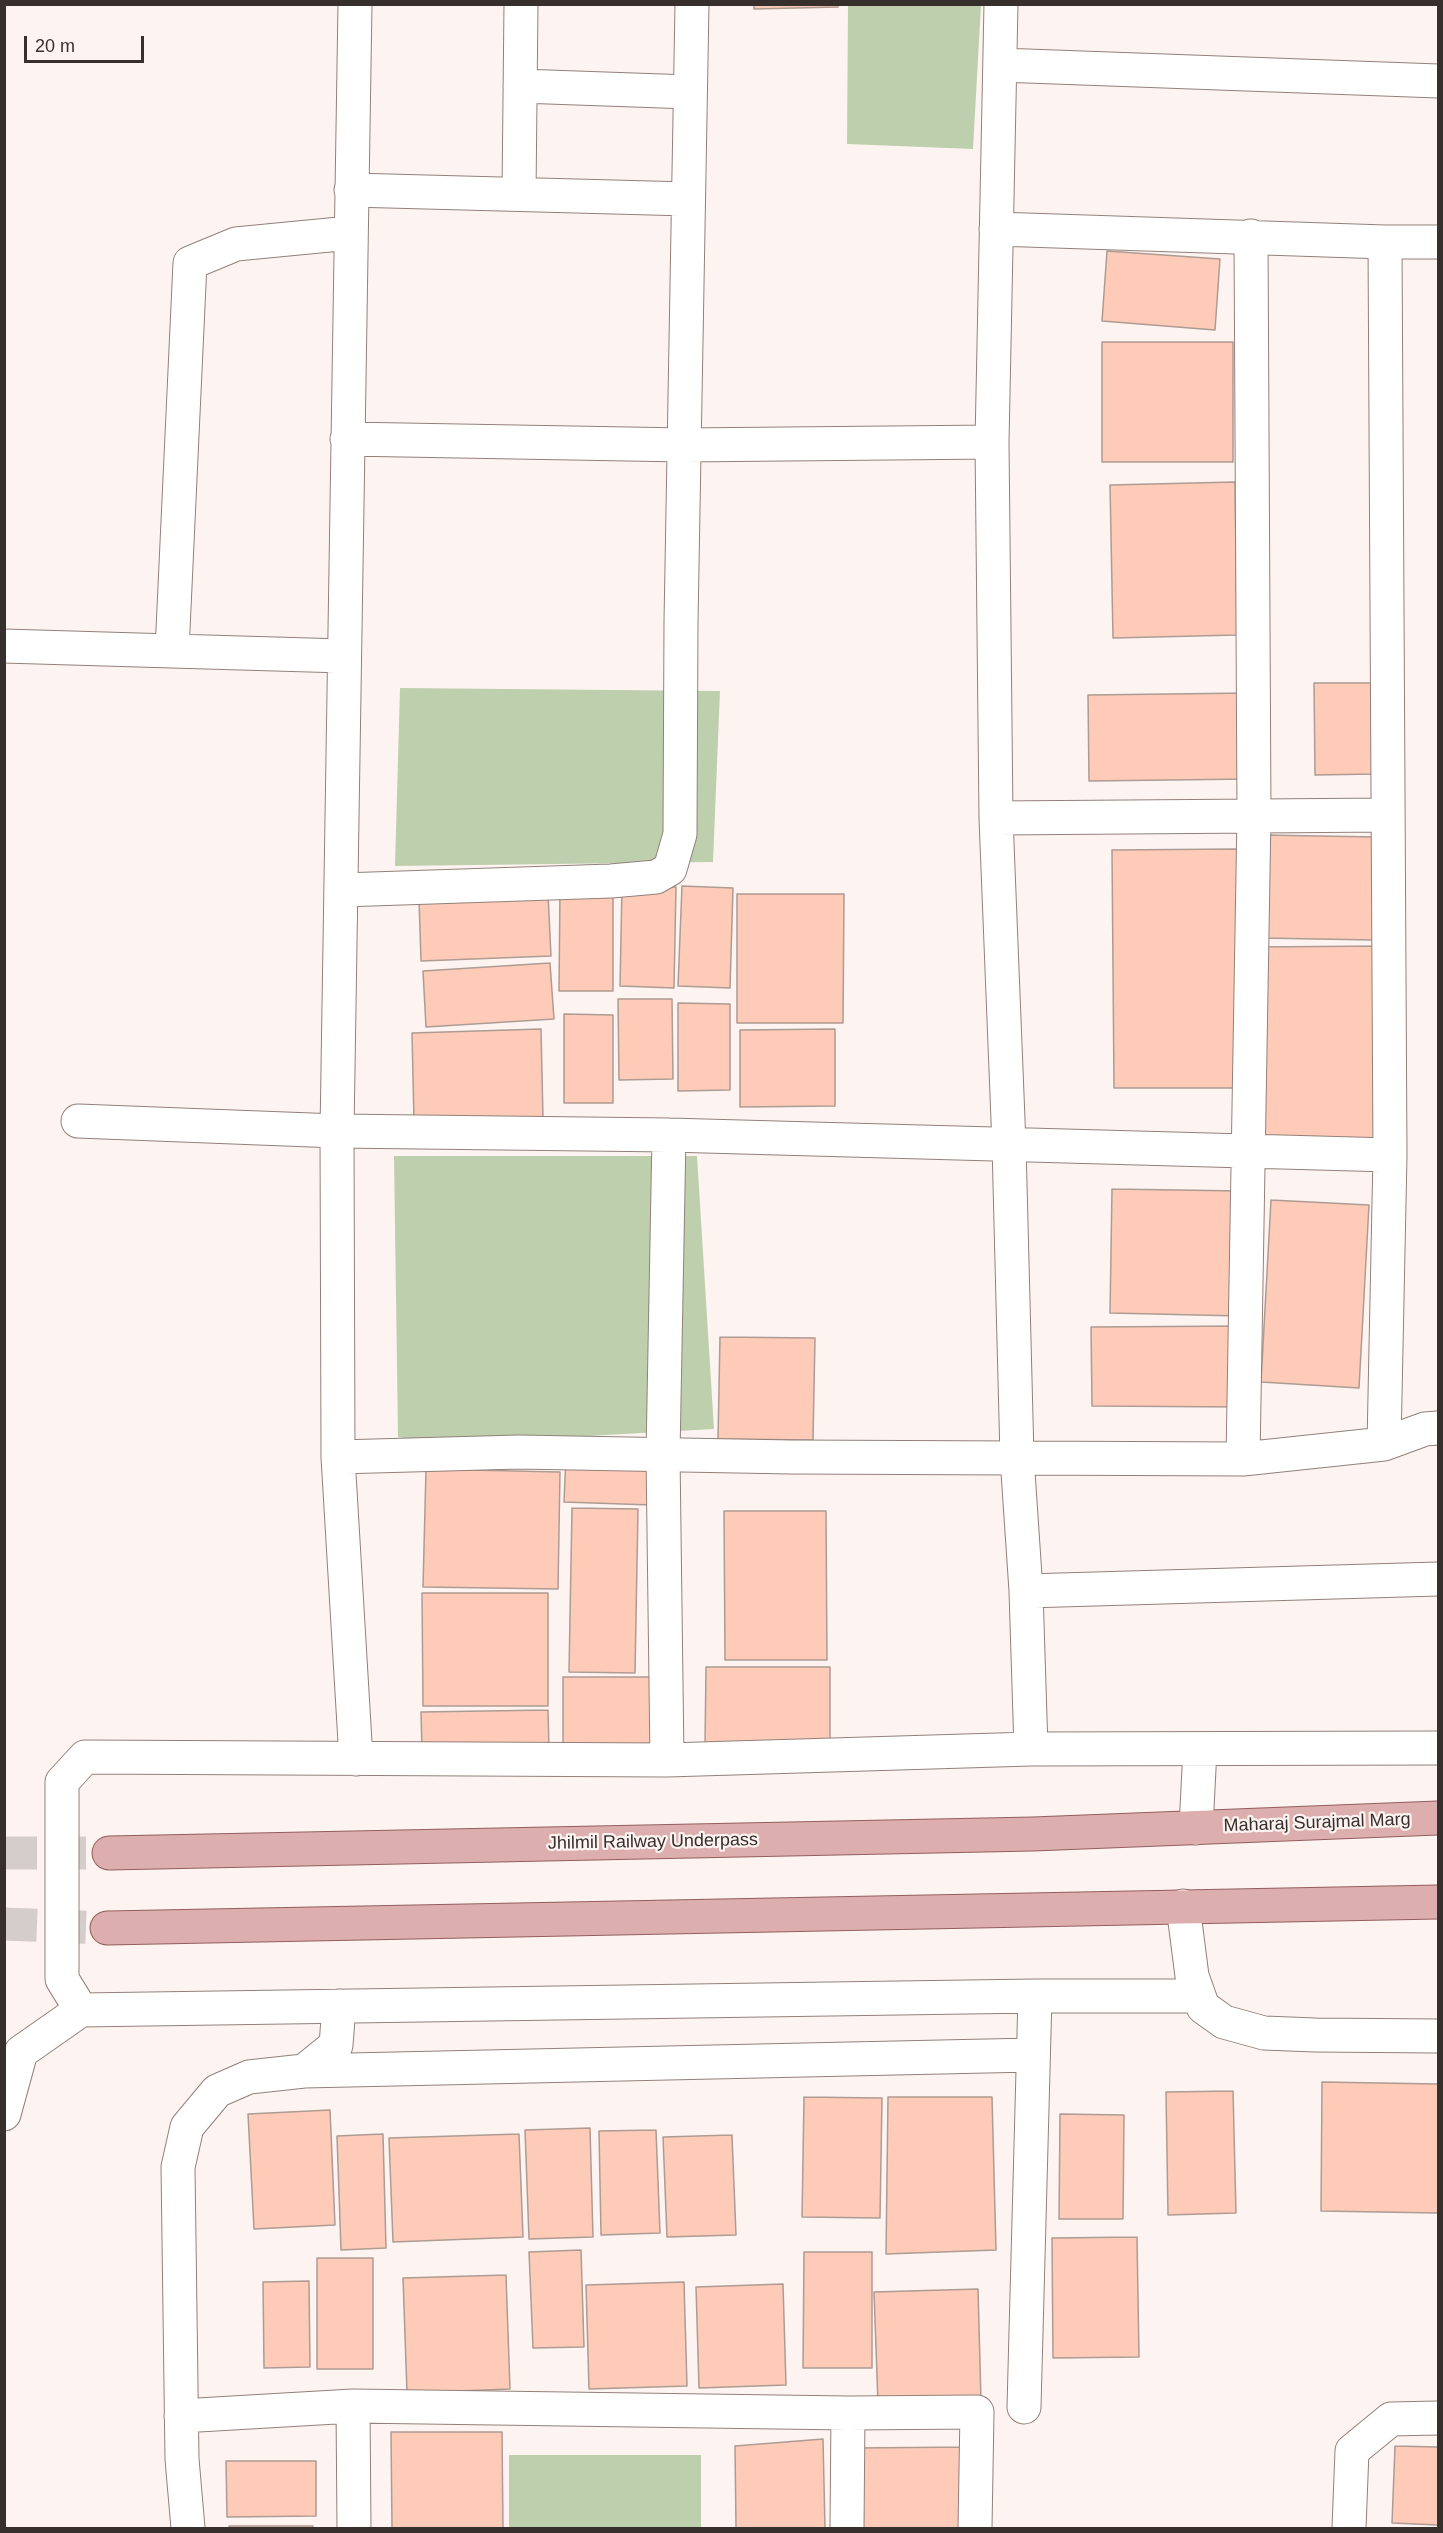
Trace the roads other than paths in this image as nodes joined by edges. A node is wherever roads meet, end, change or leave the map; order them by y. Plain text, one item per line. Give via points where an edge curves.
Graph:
1 (355, 4) edge
2 (521, 4) edge
3 (692, 4) edge
4 (1001, 4) edge
5 (1000, 65) junction
6 (1438, 81) edge
7 (520, 86) junction
8 (690, 92) junction
9 (351, 190) junction
10 (519, 194) junction
11 (688, 200) junction
12 (996, 230) junction
13 (350, 233) junction
14 (1251, 236) junction
15 (1385, 242) junction
16 (1438, 242) edge
17 (347, 439) junction
18 (993, 442) junction
19 (684, 445) junction
20 (4, 646) edge
21 (172, 651) junction
22 (344, 656) junction
23 (1254, 815) junction
24 (1388, 815) junction
25 (996, 818) junction
26 (342, 890) junction
27 (78, 1121) dead end
28 (337, 1131) junction
29 (669, 1135) junction
30 (1009, 1145) junction
31 (1247, 1152) junction
32 (1390, 1155) junction
33 (1438, 1428) edge
34 (1384, 1444) junction
35 (663, 1454) junction
36 (338, 1457) junction
37 (1017, 1457) junction
38 (1243, 1459) junction
39 (1438, 1579) edge
40 (1026, 1591) junction
41 (1438, 1748) edge
42 (1031, 1749) junction
43 (1200, 1749) junction
44 (356, 1759) junction
45 (667, 1760) junction
46 (1438, 1818) edge
47 (1196, 1828) junction
48 (109, 1853) tunnel mouth
49 (1438, 1902) edge
50 (1183, 1906) junction
51 (107, 1928) tunnel mouth
52 (1035, 1996) junction
53 (1199, 1996) junction
54 (339, 2006) junction
55 (81, 2010) junction
56 (1438, 2036) edge
57 (1032, 2055) junction
58 (304, 2071) junction
59 (4, 2114) edge
60 (353, 2406) junction
61 (1024, 2407) dead end
62 (848, 2413) junction
63 (181, 2416) junction
64 (1438, 2418) edge
65 (188, 2529) edge
66 (354, 2529) edge
67 (848, 2529) edge
68 (975, 2529) edge
69 (1349, 2529) edge

1 - 9 street
2 - 7 street
3 - 8 street
4 - 5 street
5 - 6 street
5 - 12 street
7 - 8 street
7 - 10 street
8 - 11 street
9 - 10 street
9 - 13 street
10 - 11 street
11 - 19 street
12 - 14 street
12 - 18 street
13 - 17 street
13 - 21 street via 236,244 190,263
14 - 15 street
14 - 23 street
15 - 16 street
15 - 24 street
17 - 19 street
17 - 22 street
18 - 19 street
18 - 25 street
19 - 26 street via 680,834 670,870 656,878 611,881
20 - 21 street
21 - 22 street
22 - 26 street
23 - 24 street
23 - 25 street
23 - 31 street
24 - 32 street
25 - 30 street
26 - 28 street
27 - 28 street
28 - 29 street
28 - 36 street
29 - 30 street
29 - 35 street
30 - 31 street
30 - 37 street
31 - 32 street
31 - 38 street
32 - 34 street
33 - 34 street
34 - 38 street
35 - 36 street via 519,1452
35 - 37 street
35 - 45 street
36 - 44 street
37 - 38 street
37 - 40 street
39 - 40 street
40 - 42 street
41 - 43 street
42 - 43 street
42 - 45 street
43 - 47 street
44 - 45 street
44 - 55 street via 85,1757 62,1782 62,1979
46 - 47 main road, Maharaj Surajmal Marg
47 - 48 main road, Jhilmil Railway Underpass
49 - 50 main road
50 - 51 main road
50 - 53 street via 1192,1976
52 - 53 street
52 - 54 street
52 - 57 street
53 - 56 street via 1203,2007 1224,2022 1264,2033
54 - 55 street
54 - 58 street via 336,2045
55 - 59 street via 21,2052
57 - 58 street
57 - 61 street
58 - 63 street via 249,2077 217,2091 187,2127 178,2167
60 - 62 street
60 - 63 street
60 - 66 street
62 - 67 street
62 - 68 street via 977,2412
63 - 65 street
64 - 69 street via 1391,2419 1352,2451

